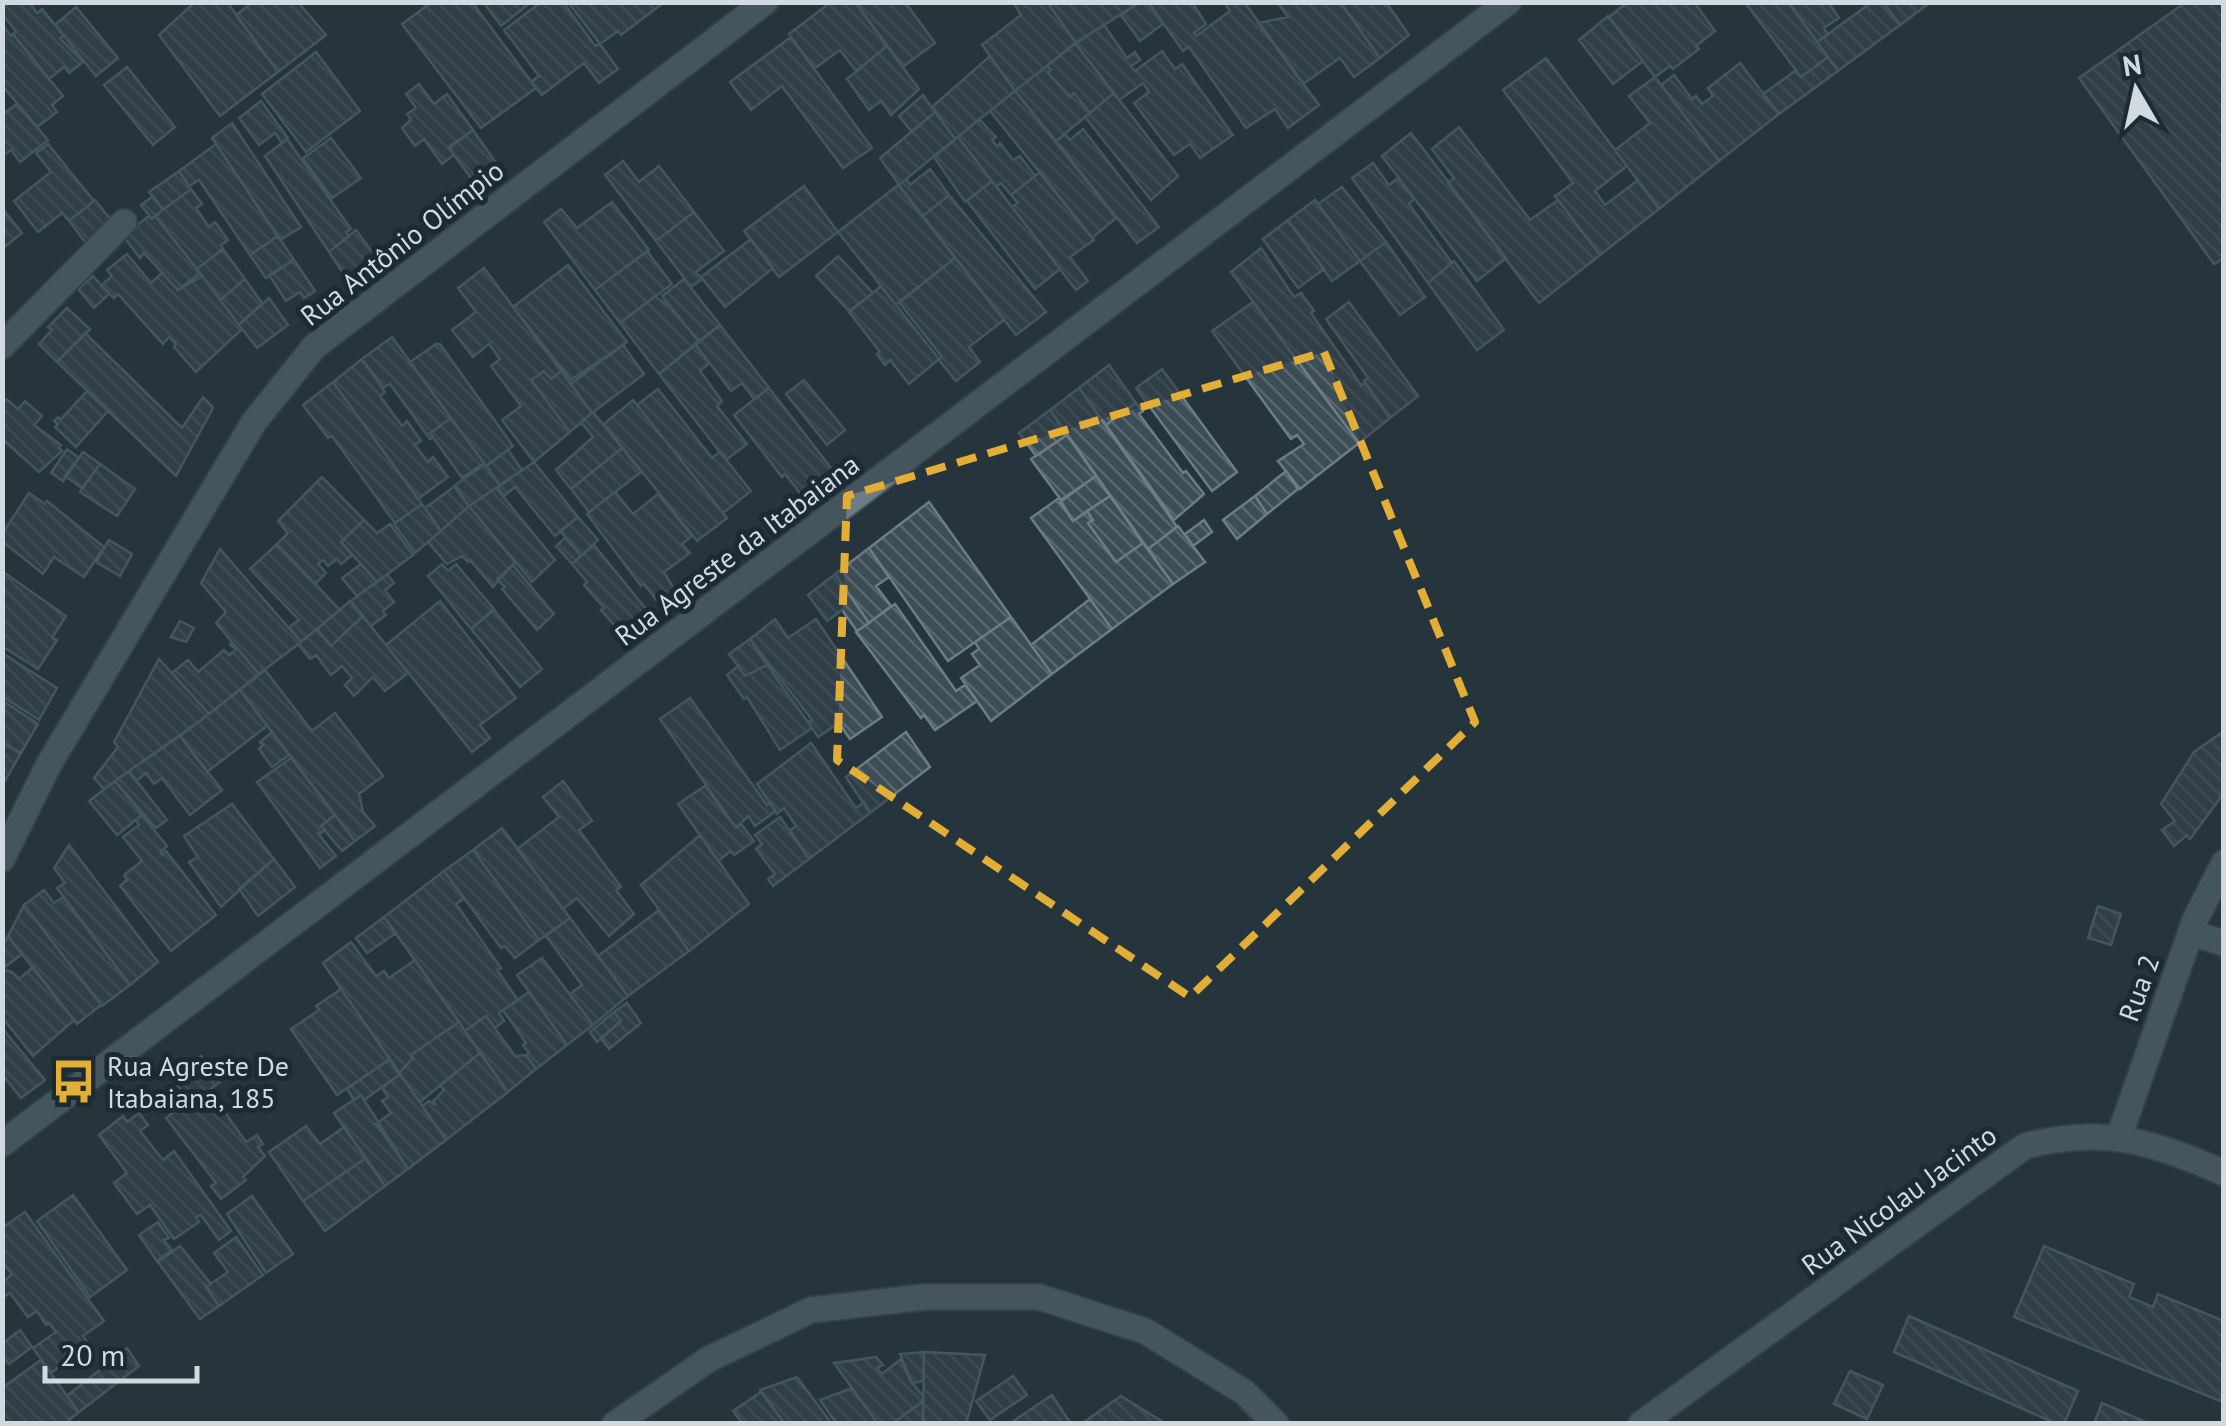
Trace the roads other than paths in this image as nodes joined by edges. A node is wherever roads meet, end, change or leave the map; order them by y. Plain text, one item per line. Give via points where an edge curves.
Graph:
1 (765, 2) edge
2 (1508, 2) edge
3 (124, 222) dead end
4 (2, 346) edge
5 (2, 859) edge
6 (2224, 862) edge
7 (2191, 933) junction
8 (2224, 943) edge
9 (2118, 1137) junction
10 (2, 1144) edge
11 (2224, 1173) edge
12 (615, 1424) edge
13 (1276, 1424) edge
14 (1641, 1424) edge

1 - 5 street, Rua Antônio Olímpio via 314,347 254,422 50,764
2 - 10 street, Rua Agreste da Itabaiana
3 - 4 street
6 - 7 street, Rua 2
7 - 8 street
7 - 9 street, Rua 2
9 - 11 street, Rua Nicolau Jacinto via 2168,1148
9 - 14 street, Rua Nicolau Jacinto via 2025,1146
12 - 13 street via 709,1359 811,1310 924,1297 1039,1298 1145,1331 1244,1392

